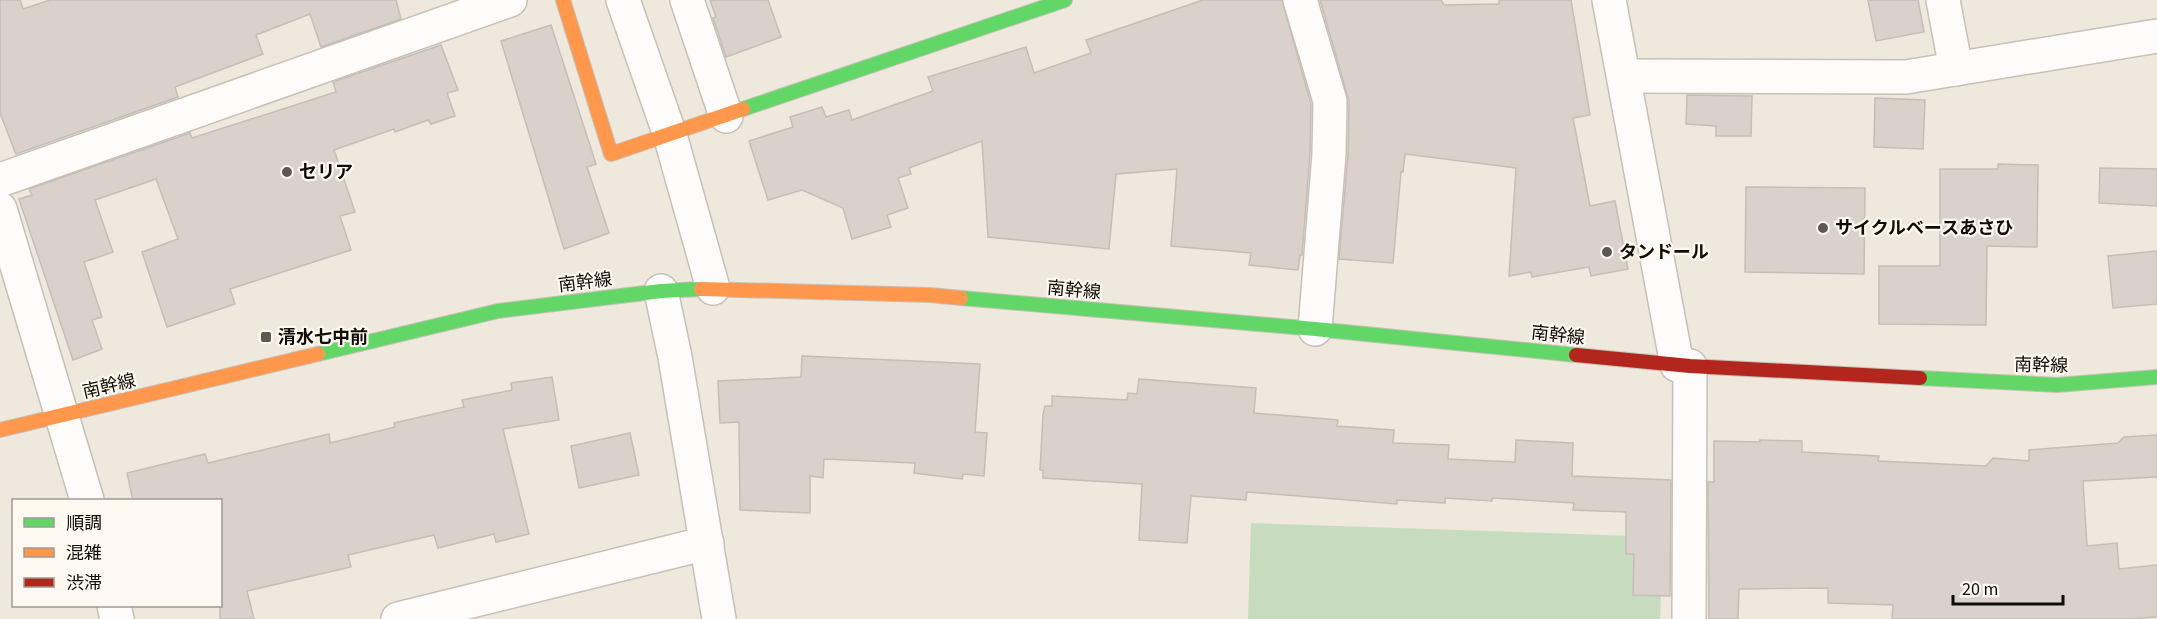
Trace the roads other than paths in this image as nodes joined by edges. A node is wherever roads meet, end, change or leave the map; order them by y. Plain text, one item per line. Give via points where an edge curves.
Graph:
1 (510, 0) edge
2 (563, 0) edge
3 (623, 0) edge
4 (687, 0) edge
5 (1065, 0) edge
6 (1300, 0) edge
7 (1610, 0) edge
8 (1943, 0) edge
9 (2157, 36) edge
10 (1956, 69) junction
11 (1624, 76) junction
12 (726, 116) junction
13 (670, 135) junction
14 (0, 180) edge
15 (0, 209) edge
16 (713, 288) junction
17 (661, 291) junction
18 (1315, 329) junction
19 (1683, 366) junction
20 (2157, 377) edge
21 (63, 416) junction
22 (0, 430) edge
23 (86, 499) edge
24 (707, 543) junction
25 (499, 607) edge
26 (398, 619) edge
27 (718, 619) edge
28 (1689, 619) edge

1 - 14 street
2 - 13 main road via 611,154
3 - 13 street
4 - 12 street
5 - 12 main road
6 - 18 street via 1330,101
7 - 11 street
8 - 10 street
9 - 10 street
10 - 11 street via 1906,77
11 - 19 street
12 - 13 main road
13 - 16 street
15 - 21 street
16 - 17 main road, 南幹線
16 - 18 main road, 南幹線 via 930,295
17 - 21 main road, 南幹線 via 498,311
17 - 24 street
18 - 19 main road, 南幹線
19 - 20 main road, 南幹線 via 2057,385
19 - 28 street
21 - 22 main road, 南幹線
21 - 23 street
24 - 25 street
24 - 27 street
25 - 26 street

